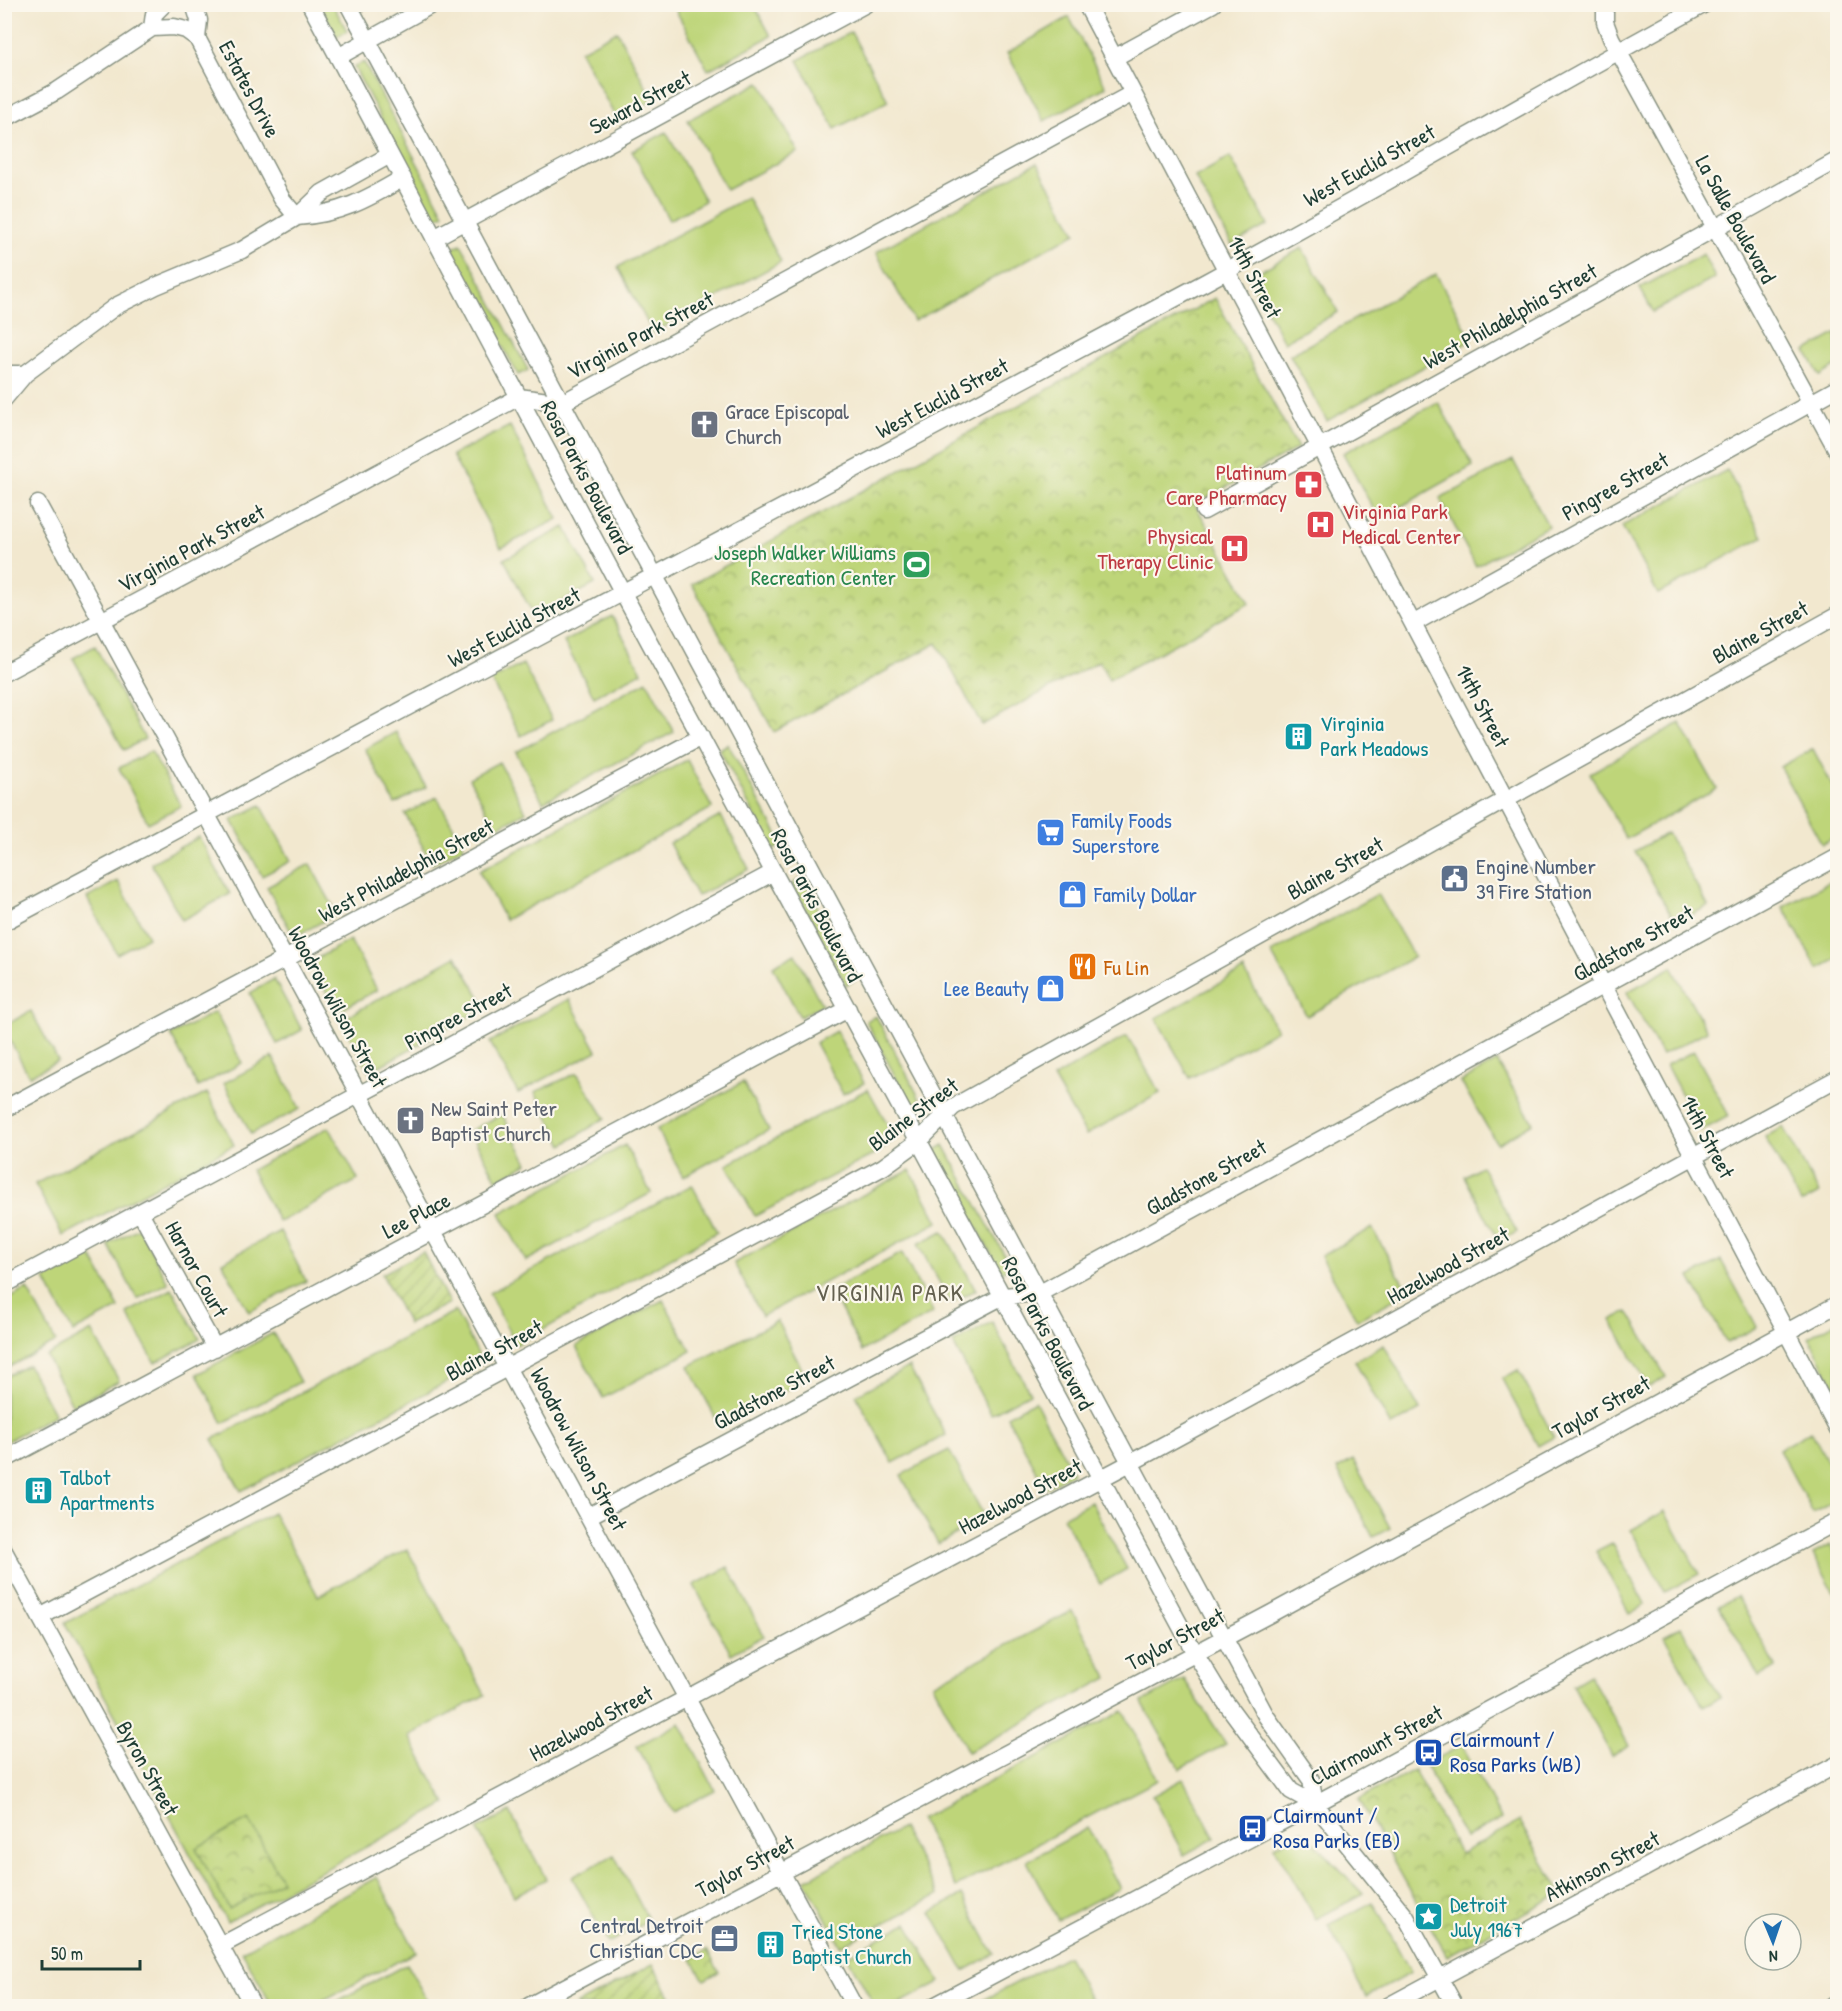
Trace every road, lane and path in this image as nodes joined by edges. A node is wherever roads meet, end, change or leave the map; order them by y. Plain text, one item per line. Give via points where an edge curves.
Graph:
1 (164, 4) edge
2 (194, 4) edge
3 (310, 4) edge
4 (348, 4) edge
5 (433, 4) edge
6 (866, 4) edge
7 (1086, 4) edge
8 (1213, 4) edge
9 (1605, 4) edge
10 (1705, 4) edge
11 (152, 28) junction
12 (197, 38) junction
13 (368, 42) junction
14 (1618, 51) junction
15 (338, 57) junction
16 (1114, 58) junction
17 (1133, 93) junction
18 (4, 119) edge
19 (390, 155) junction
20 (1838, 160) edge
21 (403, 178) junction
22 (297, 218) junction
23 (464, 223) junction
24 (1716, 227) junction
25 (434, 238) junction
26 (1227, 270) junction
27 (4, 374) edge
28 (25, 374) junction
29 (1838, 388) edge
30 (519, 398) junction
31 (4, 399) edge
32 (562, 402) junction
33 (1811, 403) junction
34 (1320, 447) junction
35 (1838, 452) edge
36 (38, 504) dead end
37 (1204, 511) dead end
38 (656, 578) junction
39 (624, 595) junction
40 (1838, 615) edge
41 (103, 621) junction
42 (1414, 623) junction
43 (4, 674) edge
44 (701, 737) junction
45 (1506, 799) junction
46 (207, 814) junction
47 (1838, 857) edge
48 (774, 872) junction
49 (4, 922) edge
50 (286, 959) junction
51 (1603, 986) junction
52 (848, 1009) junction
53 (1838, 1078) edge
54 (360, 1094) junction
55 (4, 1109) edge
56 (945, 1116) junction
57 (919, 1141) junction
58 (1693, 1157) junction
59 (140, 1212) junction
60 (435, 1230) junction
61 (4, 1285) edge
62 (1040, 1293) junction
63 (1003, 1296) junction
64 (1838, 1304) edge
65 (1786, 1332) junction
66 (215, 1348) junction
67 (509, 1367) junction
68 (1838, 1430) edge
69 (4, 1460) edge
70 (1131, 1462) junction
71 (1101, 1478) junction
72 (589, 1516) junction
73 (1838, 1521) edge
74 (4, 1551) edge
75 (40, 1617) junction
76 (1224, 1638) junction
77 (1195, 1653) junction
78 (688, 1697) junction
79 (1838, 1764) edge
80 (1315, 1804) junction
81 (781, 1872) junction
82 (220, 1946) junction
83 (1440, 1979) junction
84 (1838, 2003) edge
85 (253, 2007) edge
86 (529, 2007) edge
87 (854, 2007) edge
88 (934, 2007) edge
89 (1388, 2007) edge
90 (1455, 2007) edge
91 (1832, 2007) edge

1 - 11 street via 154,14
2 - 12 street via 199,20
3 - 15 street, Rosa Parks Boulevard
4 - 13 street, Rosa Parks Boulevard
5 - 13 street
6 - 23 street, Seward Street
7 - 16 street, 14th Street
8 - 16 street
9 - 14 street, La Salle Boulevard via 1605,22
10 - 14 street, West Euclid Street
11 - 12 street, Estates Drive via 174,27
11 - 18 street via 57,91
12 - 22 street, Estates Drive via 282,199
13 - 15 street
13 - 23 street, Rosa Parks Boulevard
14 - 24 street, La Salle Boulevard
14 - 26 street, West Euclid Street
15 - 19 street, Rosa Parks Boulevard
16 - 17 street, 14th Street
17 - 26 street, 14th Street
17 - 32 street, Virginia Park Street
19 - 21 street, Rosa Parks Boulevard
19 - 22 street via 322,193
20 - 24 street, West Philadelphia Street
21 - 22 street via 358,204 327,215
21 - 25 street, Rosa Parks Boulevard
22 - 28 street via 242,250 116,306
23 - 25 street, Seward Street
23 - 32 street, Rosa Parks Boulevard
24 - 33 street, La Salle Boulevard
24 - 34 street, West Philadelphia Street
25 - 30 street, Rosa Parks Boulevard
26 - 34 street, 14th Street
26 - 38 street, West Euclid Street
27 - 28 street
28 - 31 street
29 - 33 street, Pingree Street
30 - 32 street, Virginia Park Street
30 - 39 street, Rosa Parks Boulevard
30 - 41 street, Virginia Park Street
32 - 38 street, Rosa Parks Boulevard
33 - 35 street, La Salle Boulevard
33 - 42 street, Pingree Street
34 - 37 street, West Philadelphia Street
34 - 42 street, 14th Street
36 - 41 street, Woodrow Wilson Street
38 - 39 street, West Euclid Street
38 - 56 street, Rosa Parks Boulevard
39 - 44 street, Rosa Parks Boulevard
39 - 46 street, West Euclid Street
40 - 45 street, Blaine Street
41 - 43 street, Virginia Park Street
41 - 46 street, Woodrow Wilson Street
42 - 45 street, 14th Street
44 - 48 street, Rosa Parks Boulevard
44 - 50 street, West Philadelphia Street
45 - 51 street, 14th Street
45 - 56 street, Blaine Street via 1032,1062 953,1107
46 - 49 street, West Euclid Street
46 - 50 street, Woodrow Wilson Street
47 - 51 street, Gladstone Street
48 - 52 street, Rosa Parks Boulevard
48 - 54 street, Pingree Street
50 - 54 street, Woodrow Wilson Street
50 - 55 street, West Philadelphia Street
51 - 58 street, 14th Street
51 - 62 street, Gladstone Street
52 - 57 street, Rosa Parks Boulevard
52 - 60 street, Lee Place
53 - 58 street, Hazelwood Street
54 - 59 street, Pingree Street
54 - 60 street, Woodrow Wilson Street
56 - 57 street, Blaine Street
56 - 62 street, Rosa Parks Boulevard
57 - 63 street, Rosa Parks Boulevard
57 - 67 street, Blaine Street via 883,1167
58 - 65 street, 14th Street
58 - 70 street, Hazelwood Street
59 - 61 street, Pingree Street
59 - 66 street, Harnor Court
60 - 66 street, Lee Place
60 - 67 street, Woodrow Wilson Street
62 - 63 street, Gladstone Street
62 - 70 street, Rosa Parks Boulevard
63 - 71 street, Rosa Parks Boulevard
63 - 72 street, Gladstone Street
64 - 65 street, Taylor Street
65 - 68 street, 14th Street
65 - 76 street, Taylor Street
66 - 69 street, Lee Place
67 - 72 street, Woodrow Wilson Street
67 - 75 street, Blaine Street
70 - 71 street, Hazelwood Street
70 - 76 street, Rosa Parks Boulevard
71 - 77 street, Rosa Parks Boulevard
71 - 78 street, Hazelwood Street
72 - 78 street, Woodrow Wilson Street
73 - 80 street, Clairmount Street
74 - 75 street, Byron Street
75 - 82 street, Byron Street
76 - 77 street, Taylor Street
76 - 80 street, Rosa Parks Boulevard via 1266,1716 1311,1780
77 - 80 street, Rosa Parks Boulevard via 1222,1699 1291,1791
77 - 81 street, Taylor Street
78 - 81 street, Woodrow Wilson Street
78 - 82 street, Hazelwood Street
79 - 83 street, Atkinson Street
80 - 83 street, Rosa Parks Boulevard via 1406,1917
80 - 88 street, Clairmount Street
81 - 86 street, Taylor Street
81 - 87 street, Woodrow Wilson Street
82 - 85 street, Byron Street
83 - 89 street, Atkinson Street
83 - 90 street, Rosa Parks Boulevard
84 - 91 street

